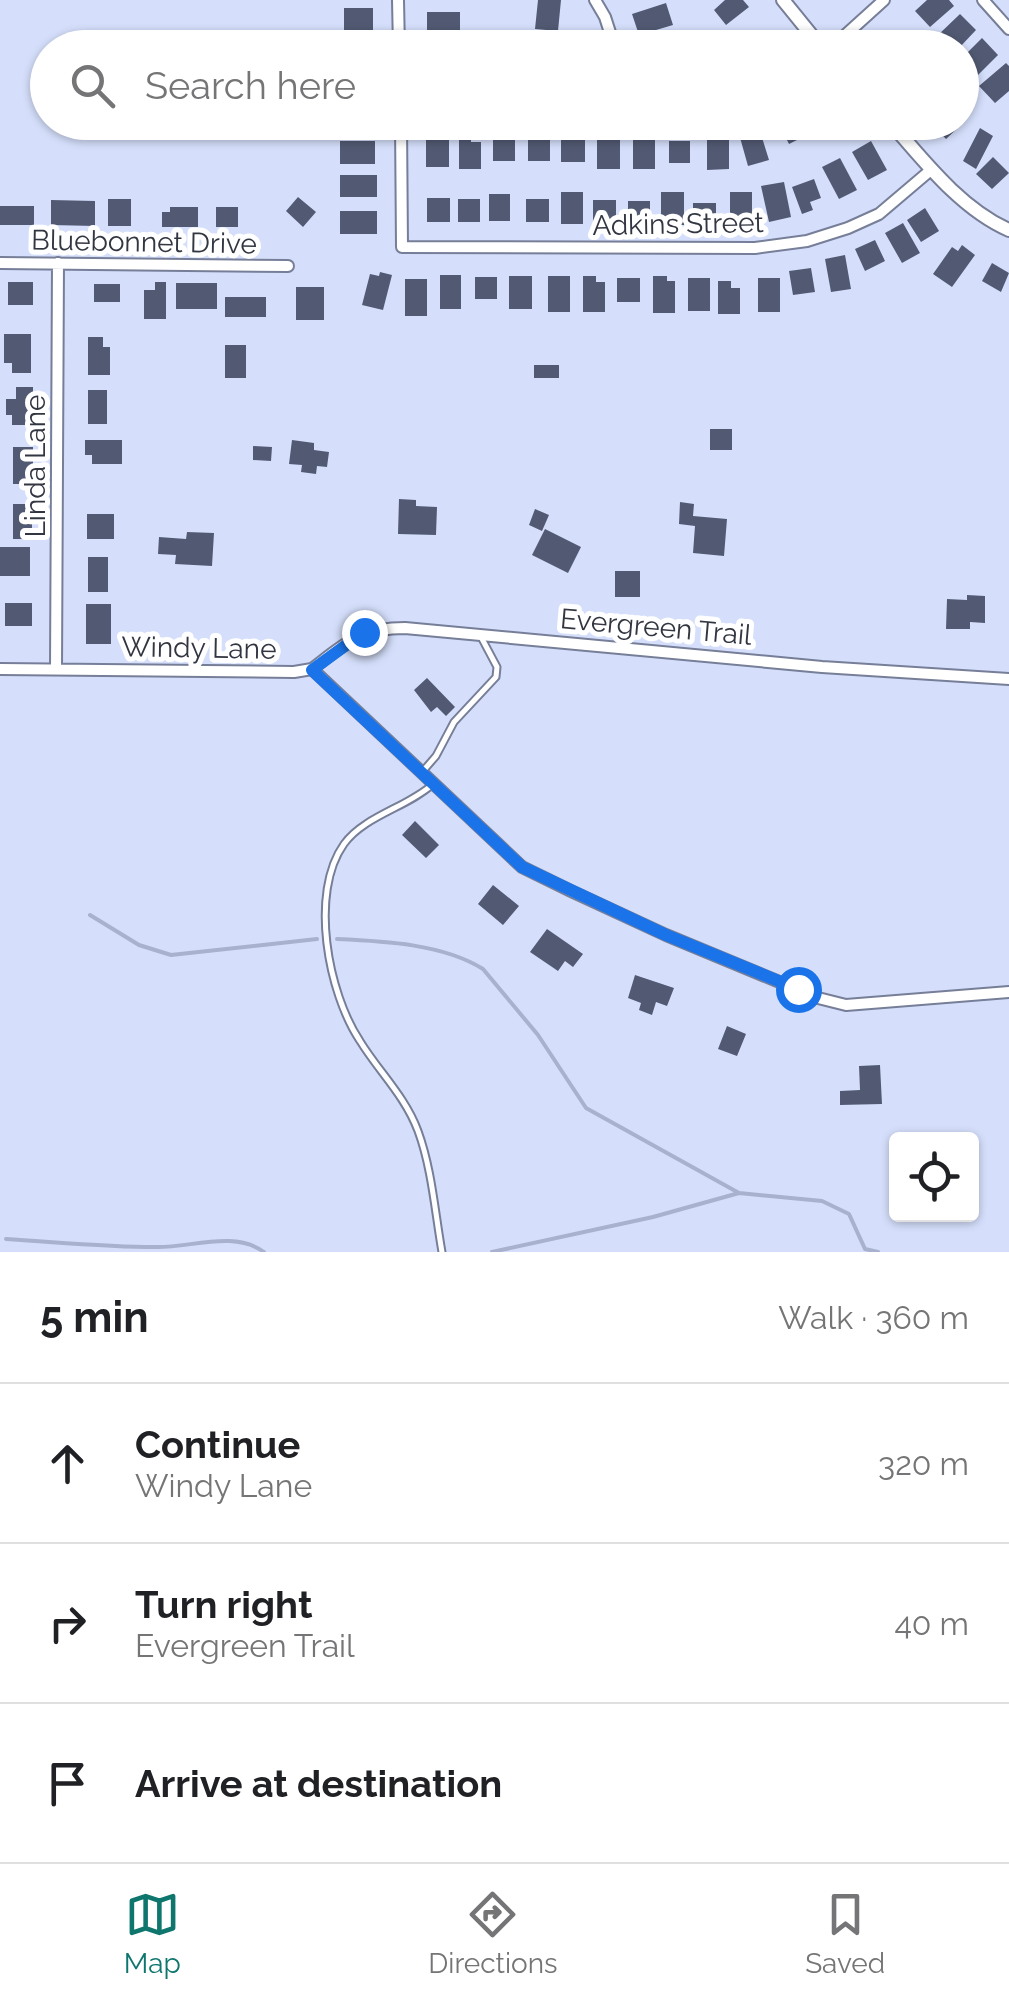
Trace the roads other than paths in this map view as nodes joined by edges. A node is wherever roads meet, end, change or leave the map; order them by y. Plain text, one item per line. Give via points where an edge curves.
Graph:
1 (398, 0) edge
2 (594, 0) edge
3 (784, 0) edge
4 (884, 0) edge
5 (983, 0) edge
6 (1009, 29) edge
7 (399, 30) edge
8 (609, 30) edge
9 (808, 30) edge
10 (851, 30) edge
11 (401, 140) edge
12 (906, 140) edge
13 (932, 169) junction
14 (1009, 230) edge
15 (0, 263) edge
16 (58, 263) junction
17 (288, 266) dead end
18 (479, 632) junction
19 (0, 669) edge
20 (56, 669) junction
21 (312, 670) junction
22 (1009, 679) edge
23 (423, 771) junction
24 (433, 784) junction
25 (1009, 992) edge
26 (442, 1252) edge

1 - 7 street
2 - 8 street
3 - 9 street
4 - 10 street
5 - 6 street
11 - 13 street, Adkins Street via 402,247 755,248 807,241 878,214
12 - 13 street
13 - 14 street via 989,221
15 - 16 street, Bluebonnet Drive
16 - 17 street, Bluebonnet Drive
16 - 20 street, Linda Lane
18 - 21 street, Evergreen Trail via 381,628 351,638
18 - 22 street, Evergreen Trail
18 - 23 lane via 496,677 454,722
19 - 20 street, Windy Lane
20 - 21 street, Windy Lane
21 - 23 street, Windy Lane
23 - 24 street, Windy Lane
24 - 25 street, Windy Lane via 522,867 818,998 846,1005
24 - 26 lane via 347,839 330,874 325,920 344,1010 418,1132

